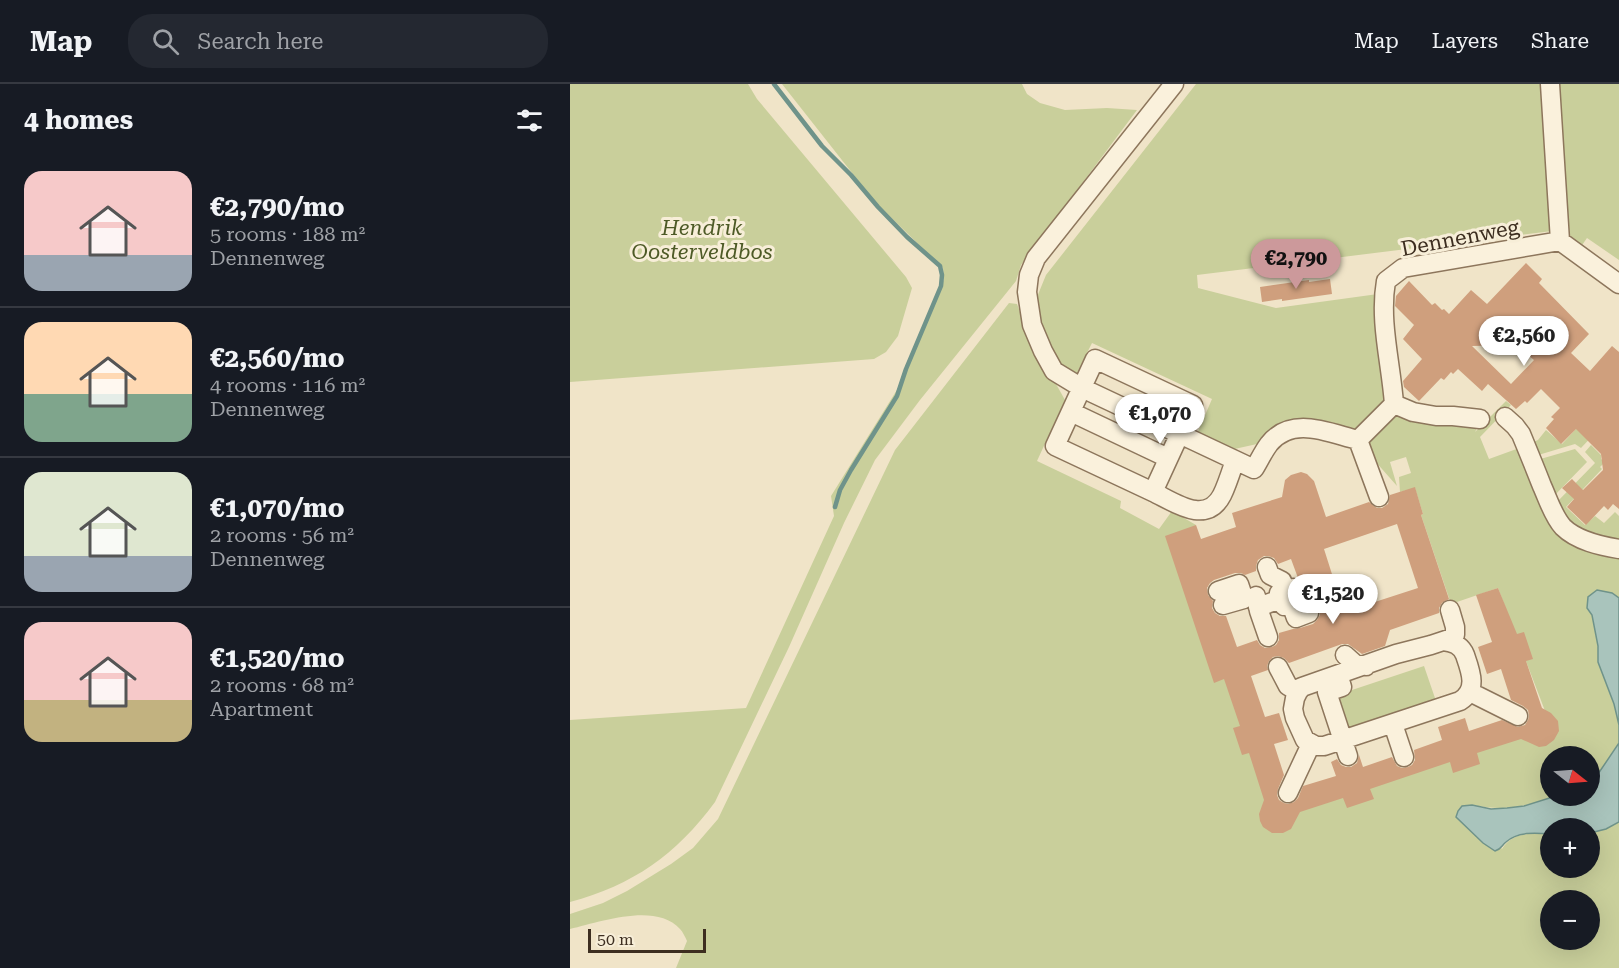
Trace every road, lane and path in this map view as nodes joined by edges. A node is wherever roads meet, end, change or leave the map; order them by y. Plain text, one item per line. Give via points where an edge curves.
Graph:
1 (1174, 84) edge
2 (1550, 84) edge
3 (1560, 241) junction
4 (1619, 284) edge
5 (1082, 388) junction
6 (1394, 404) junction
7 (1071, 412) junction
8 (1505, 417) dead end
9 (1480, 419) dead end
10 (1180, 434) junction
11 (1358, 440) junction
12 (1168, 458) junction
13 (1235, 460) junction
14 (1153, 492) junction
15 (1379, 497) dead end
16 (1619, 549) edge
17 (1268, 567) dead end
18 (1220, 598) dead end
19 (1251, 603) junction
20 (1268, 637) dead end
21 (1443, 641) junction
22 (1463, 651) junction
23 (1345, 655) dead end
24 (1366, 666) junction
25 (1278, 667) dead end
26 (1338, 675) junction
27 (1302, 687) junction
28 (1470, 692) junction
29 (1518, 717) dead end
30 (1393, 724) junction
31 (1311, 744) junction
32 (1346, 748) junction
33 (1404, 757) dead end
34 (1288, 793) dead end

1 - 5 street via 1036,258 1029,274 1027,292 1032,325 1043,351 1054,371
2 - 3 street
3 - 4 street
3 - 6 street, Dennenweg via 1403,268 1386,281 1385,334
5 - 7 street
5 - 10 street
5 - 10 street via 1095,359 1115,368 1193,405
6 - 9 street via 1413,412
6 - 11 street
7 - 12 street
7 - 14 street via 1055,446
8 - 16 street via 1521,434 1563,526 1582,539
10 - 12 street
10 - 13 street
11 - 13 street via 1304,427 1282,433 1270,443 1254,469
11 - 15 street
12 - 14 street
13 - 14 street via 1222,496 1214,506 1200,511 1185,508
17 - 19 street via 1270,575 1282,581 1294,608
18 - 19 street via 1239,584
19 - 20 street
21 - 22 street
21 - 22 street via 1455,635 1452,618
21 - 24 street via 1392,652
22 - 28 street via 1471,678
23 - 24 street via 1355,664
24 - 26 street
25 - 27 street via 1287,686 1295,690
26 - 27 street
26 - 32 street via 1342,687 1327,692
27 - 31 street via 1293,709 1303,736
28 - 29 street
28 - 30 street via 1461,701
30 - 32 street
30 - 33 street
31 - 32 street
31 - 34 street

